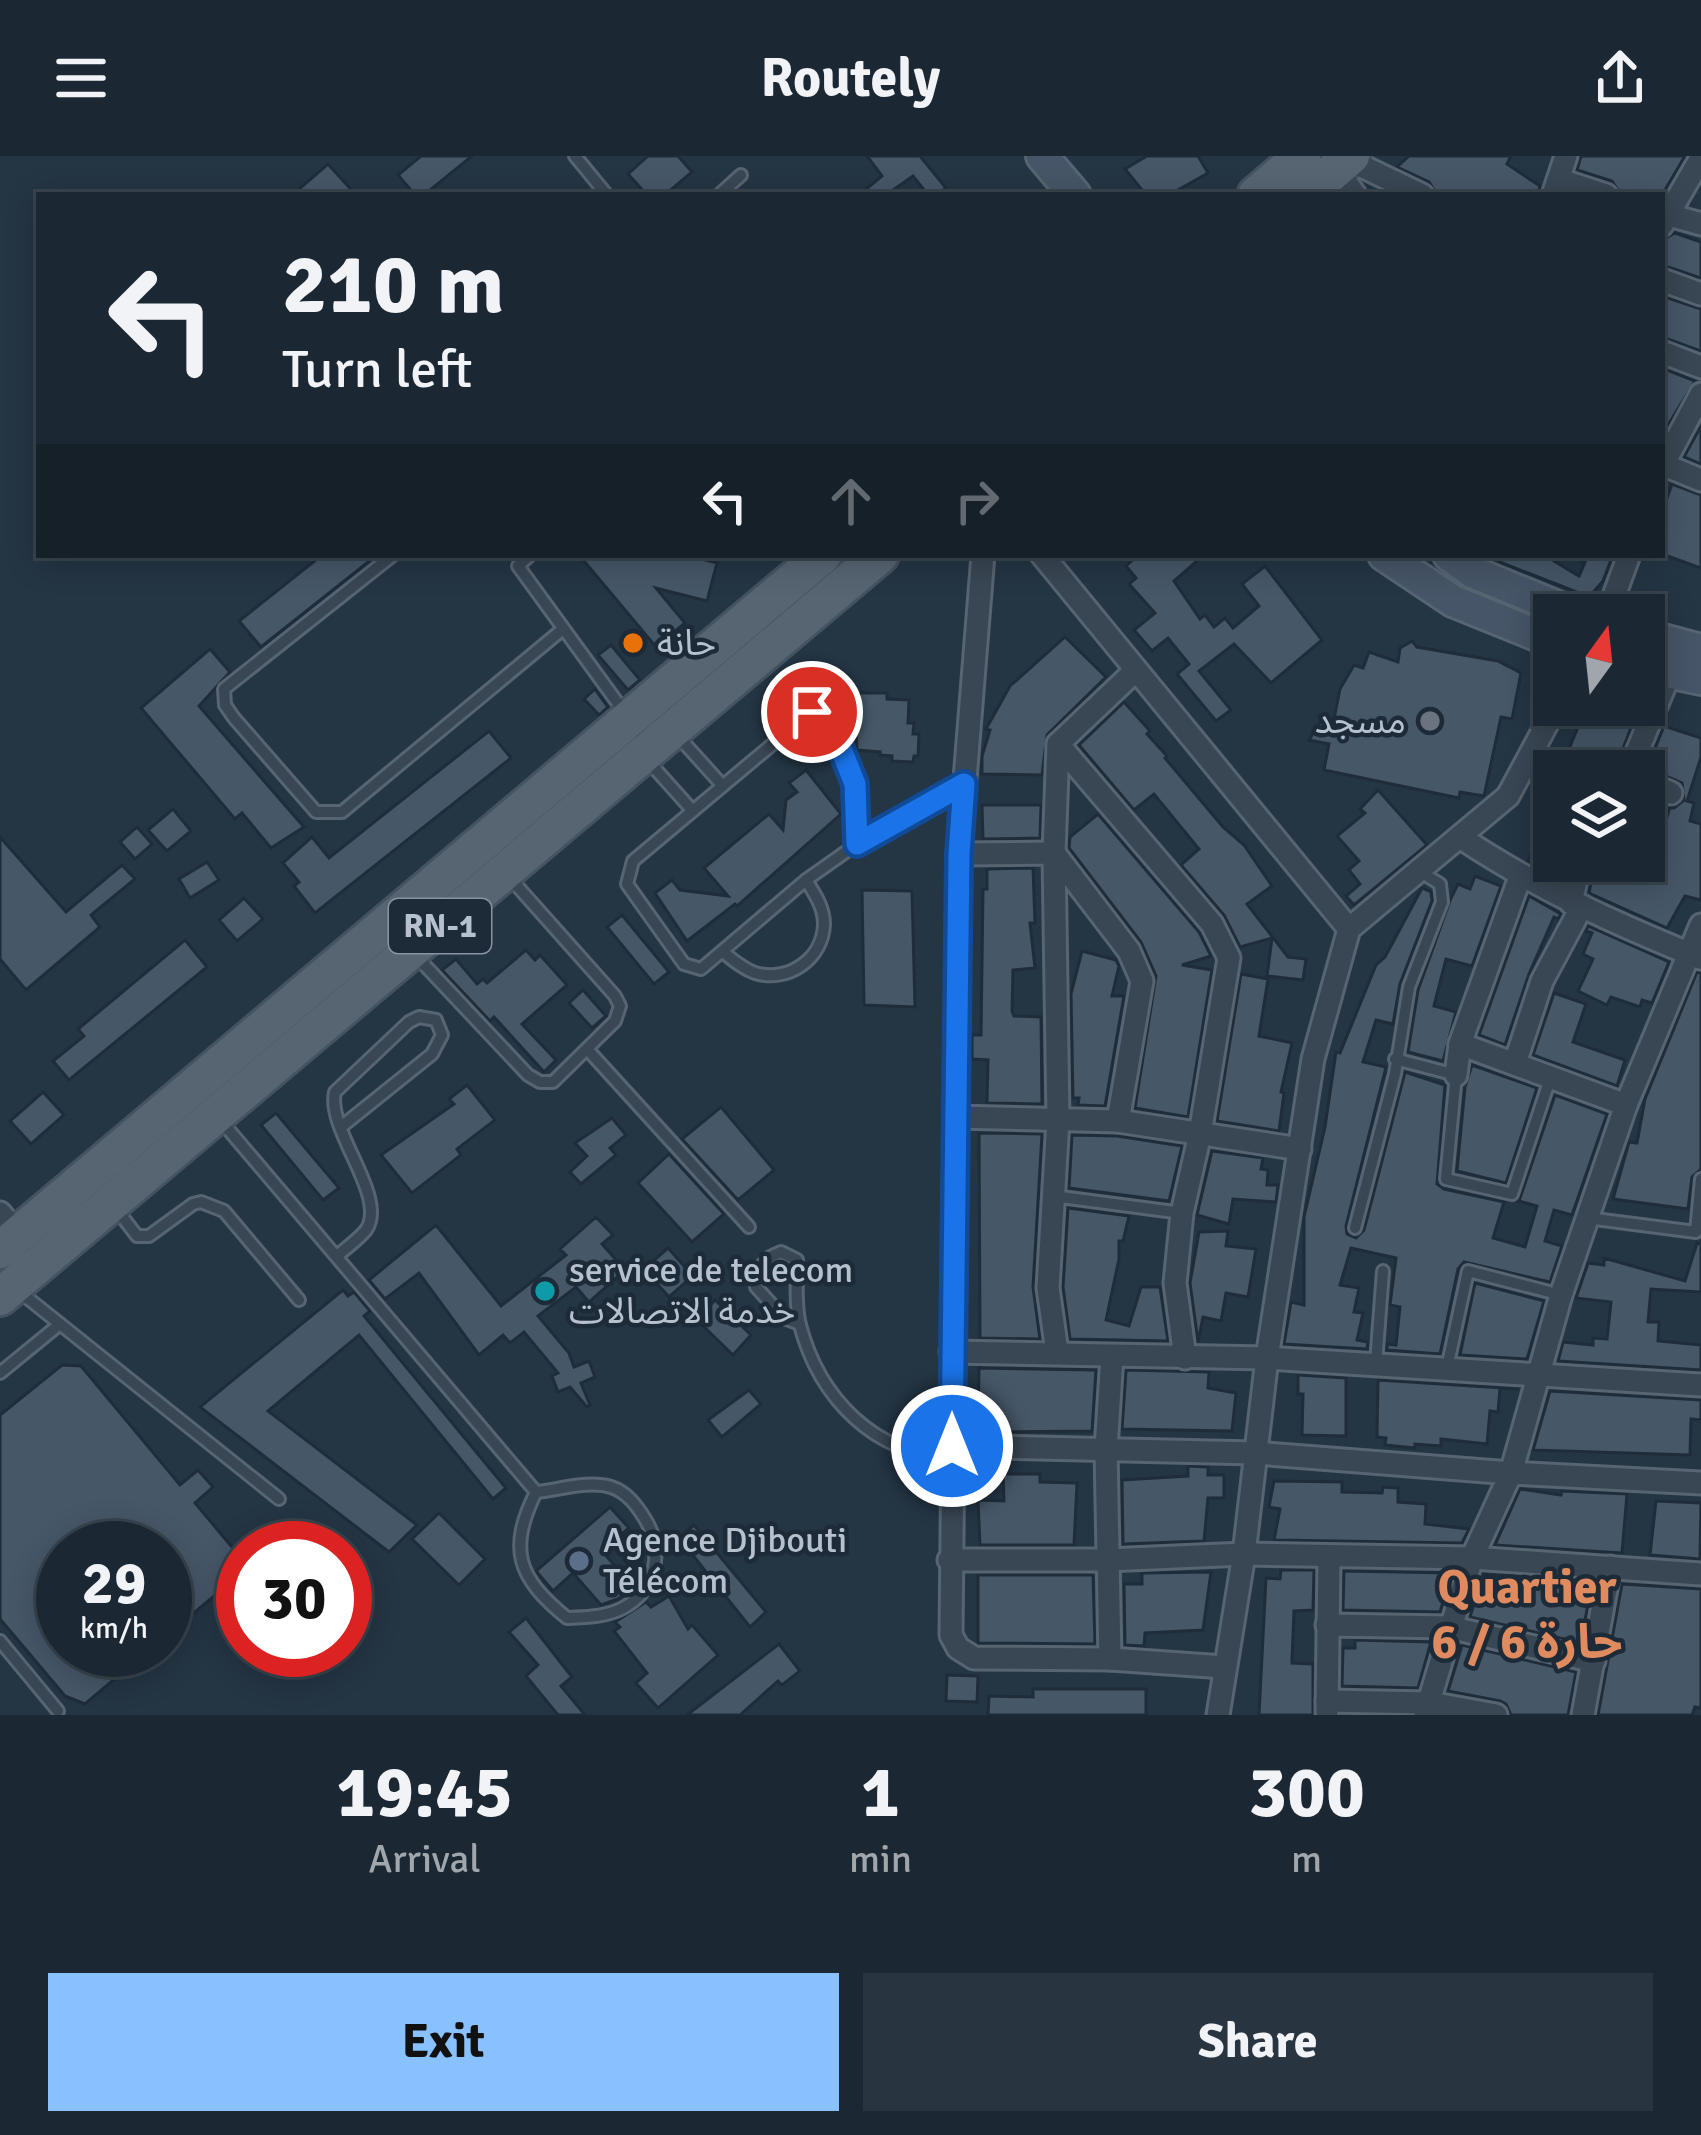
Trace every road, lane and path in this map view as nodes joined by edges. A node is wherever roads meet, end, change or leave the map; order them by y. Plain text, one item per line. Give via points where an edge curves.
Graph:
1 (575, 156) edge
2 (1566, 156) edge
3 (1701, 158) edge
4 (1054, 160) edge
5 (1338, 167) edge
6 (741, 175) dead end
7 (1556, 188) edge
8 (605, 192) edge
9 (722, 192) edge
10 (1073, 192) edge
11 (1265, 192) edge
12 (1309, 192) edge
13 (1413, 192) edge
14 (1665, 216) edge
15 (1665, 218) edge
16 (1701, 224) edge
17 (1665, 281) edge
18 (1701, 294) edge
19 (1665, 353) edge
20 (1701, 367) edge
21 (1701, 394) edge
22 (1665, 460) edge
23 (1665, 466) edge
24 (1701, 480) edge
25 (389, 558) edge
26 (509, 558) edge
27 (527, 558) edge
28 (820, 558) edge
29 (876, 558) edge
30 (982, 558) edge
31 (1044, 558) edge
32 (1388, 558) edge
33 (1628, 558) edge
34 (1468, 561) edge
35 (518, 566) junction
36 (1535, 594) edge
37 (1615, 594) edge
38 (562, 629) junction
39 (1533, 633) edge
40 (1665, 641) edge
41 (1701, 650) edge
42 (1136, 670) junction
43 (1672, 673) edge
44 (1546, 726) edge
45 (649, 739) junction
46 (1058, 744) junction
47 (1638, 750) edge
48 (964, 784) junction
49 (722, 785) junction
50 (1665, 791) edge
51 (1671, 793) dead end
52 (692, 810) junction
53 (1460, 837) junction
54 (857, 844) junction
55 (1054, 853) junction
56 (959, 854) junction
57 (1419, 871) junction
58 (504, 872) junction
59 (1520, 877) junction
60 (806, 880) junction
61 (1578, 882) edge
62 (1576, 905) junction
63 (1701, 925) edge
64 (1349, 929) junction
65 (410, 951) junction
66 (723, 952) junction
67 (1695, 955) edge
68 (1460, 1044) junction
69 (587, 1048) junction
70 (1395, 1059) junction
71 (1515, 1063) junction
72 (1456, 1075) junction
73 (1550, 1077) junction
74 (205, 1101) junction
75 (1626, 1105) junction
76 (956, 1117) junction
77 (1058, 1120) junction
78 (1118, 1121) junction
79 (340, 1127) junction
80 (1200, 1134) junction
81 (1300, 1149) junction
82 (1701, 1179) edge
83 (1052, 1196) junction
84 (112, 1202) junction
85 (1182, 1213) junction
86 (1587, 1218) junction
87 (749, 1227) dead end
88 (1355, 1228) dead end
89 (337, 1256) junction
90 (12, 1257) edge
91 (1383, 1271) dead end
92 (1562, 1295) junction
93 (299, 1300) dead end
94 (60, 1324) junction
95 (800, 1324) junction
96 (952, 1352) junction
97 (1057, 1352) junction
98 (1112, 1356) junction
99 (1185, 1358) junction
100 (1267, 1358) junction
101 (1376, 1365) junction
102 (1447, 1372) junction
103 (0, 1373) edge
104 (1540, 1375) junction
105 (1701, 1385) edge
106 (1106, 1449) junction
107 (952, 1451) junction
108 (1255, 1453) junction
109 (1511, 1473) junction
110 (1701, 1483) edge
111 (536, 1492) junction
112 (279, 1499) dead end
113 (1244, 1554) junction
114 (1329, 1557) junction
115 (1472, 1558) junction
116 (950, 1560) junction
117 (1107, 1560) junction
118 (1610, 1567) junction
119 (1701, 1574) edge
120 (1327, 1625) junction
121 (1449, 1627) junction
122 (0, 1641) edge
123 (1110, 1660) junction
124 (1594, 1661) junction
125 (1224, 1666) junction
126 (1327, 1708) edge
127 (1427, 1709) edge
128 (58, 1711) dead end
129 (1218, 1715) edge
130 (1496, 1715) edge
131 (1583, 1715) edge

1 - 8 lane
2 - 7 street
3 - 14 street
4 - 10 main road
5 - 11 main road
5 - 12 main road
5 - 13 street
6 - 9 lane
15 - 16 street
17 - 18 street
19 - 20 street
21 - 22 street
23 - 24 street
25 - 38 lane via 224,689 234,718 316,812 342,812
26 - 35 lane
27 - 35 lane
28 - 45 main road, RN-1
29 - 45 main road, RN-1
30 - 48 street
31 - 42 street
32 - 39 main road via 1453,601
33 - 37 street
34 - 36 main road
35 - 38 lane
38 - 45 lane
40 - 41 main road
42 - 46 street
42 - 64 street
43 - 47 street
44 - 53 street via 1508,796
45 - 49 lane
45 - 52 lane
45 - 58 main road, RN-1
45 - 74 main road, RN-1
46 - 55 street
46 - 80 street via 1224,942 1229,958
48 - 54 lane
48 - 56 street
49 - 52 lane
49 - 54 lane via 806,714 823,713 855,784
50 - 51 street
52 - 66 lane via 633,861 626,884 684,964 701,969
53 - 57 street
53 - 59 street
54 - 60 lane
55 - 56 street
55 - 77 street
55 - 78 street via 1130,951 1142,981
56 - 76 street
57 - 64 street
57 - 70 lane via 1440,884 1442,902 1408,987
58 - 65 main road, RN-1
58 - 69 lane via 615,995 615,1021
59 - 62 street
59 - 68 street
60 - 66 lane
60 - 66 lane via 824,925 808,961 785,974 759,975
61 - 62 street
62 - 67 street
62 - 71 street
63 - 67 street
64 - 81 street via 1313,1059
65 - 69 lane via 540,1082 554,1082
65 - 74 main road, RN-1
67 - 75 street
68 - 71 street
68 - 72 street
69 - 87 lane
70 - 72 lane
70 - 88 lane
71 - 73 street
72 - 73 lane via 1447,1179 1512,1194
73 - 75 street
74 - 84 main road, RN-1
74 - 89 lane
74 - 90 main road, RN-1
75 - 86 street
76 - 77 street
76 - 96 street
77 - 78 street
77 - 83 street
78 - 80 street
79 - 79 lane via 334,1092 409,1022 436,1020 442,1035 432,1054
79 - 89 lane via 372,1212 367,1228
80 - 81 street
80 - 85 street
81 - 100 street
82 - 86 lane via 1696,1232
83 - 85 lane
83 - 97 street via 1048,1288
84 - 90 main road, RN-1
84 - 93 lane via 137,1236 149,1237 193,1204 224,1211
85 - 99 street via 1175,1283
86 - 92 street
89 - 111 lane
90 - 94 lane
91 - 101 lane
92 - 102 lane via 1468,1271
92 - 104 street
94 - 103 lane
94 - 112 lane
95 - 95 lane via 797,1260 781,1252 756,1271 756,1287
95 - 107 lane via 824,1383 864,1430 921,1456
96 - 97 street
96 - 107 street
97 - 98 street
98 - 99 street
98 - 106 street
99 - 100 street
100 - 101 street
100 - 108 street
101 - 102 street
102 - 104 street
104 - 105 street
104 - 109 street
106 - 107 street
106 - 108 street
106 - 117 street
107 - 116 street
108 - 109 street
108 - 113 street
109 - 110 street
109 - 115 street
111 - 111 lane via 518,1556 549,1603 567,1618 598,1617 636,1600 658,1555 634,1501 611,1487
113 - 114 street
113 - 117 street
113 - 125 street
114 - 115 street
114 - 120 street
115 - 118 street
115 - 121 street
116 - 117 street
116 - 123 street via 951,1635 966,1654
117 - 123 street
118 - 119 street
118 - 124 street
120 - 121 street
120 - 126 street
121 - 124 street
121 - 127 street
122 - 128 lane
123 - 125 street
124 - 131 street
125 - 129 street
126 - 127 street
127 - 130 street

